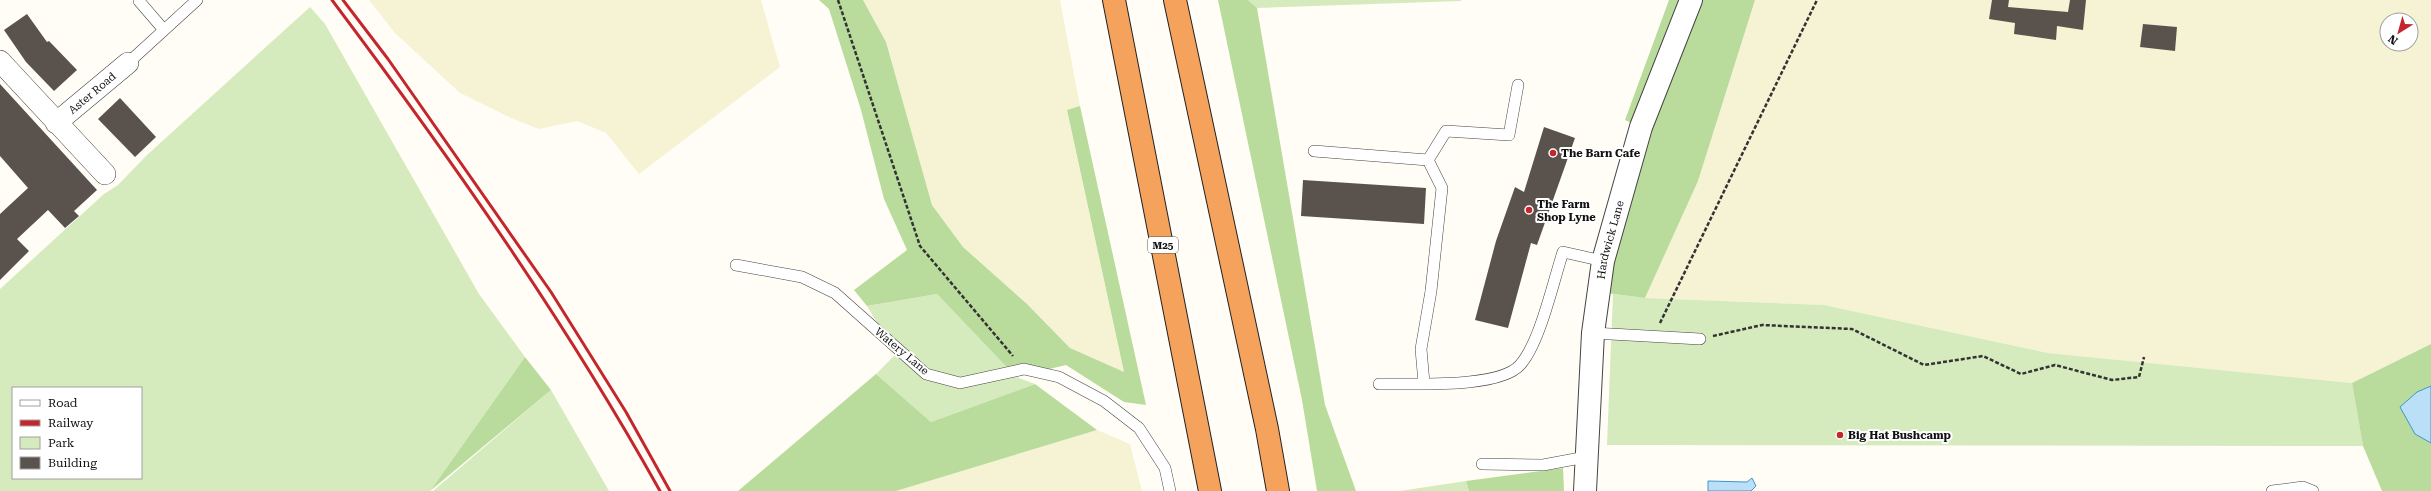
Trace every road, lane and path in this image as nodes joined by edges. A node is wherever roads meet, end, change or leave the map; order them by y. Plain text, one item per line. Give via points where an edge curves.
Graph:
1 (197, 0) edge
2 (838, 0) edge
3 (1114, 0) edge
4 (1175, 0) edge
5 (1691, 0) edge
6 (1817, 0) edge
7 (139, 2) dead end
8 (164, 30) junction
9 (0, 61) edge
10 (128, 63) joint
11 (1518, 85) dead end
12 (56, 123) junction
13 (1314, 151) dead end
14 (1428, 160) junction
15 (105, 174) dead end
16 (1603, 261) junction
17 (736, 265) dead end
18 (1593, 333) junction
19 (1654, 336) junction
20 (1700, 339) joint
21 (2144, 357) dead end
22 (1024, 369) junction
23 (1424, 383) junction
24 (1378, 384) dead end
25 (1586, 457) junction
26 (1482, 464) dead end
27 (1170, 491) edge
28 (1210, 491) edge
29 (1278, 491) edge
30 (1585, 491) edge
31 (2272, 491) edge
32 (2313, 491) edge

1 - 8 lane
2 - 22 path via 920,246
3 - 28 highway, M25
4 - 29 highway
5 - 16 street, Hardwick Lane via 1641,127
6 - 19 path
7 - 8 lane
8 - 10 lane
9 - 12 street
10 - 12 street, Aster Road
11 - 14 lane via 1510,134 1446,131
12 - 15 street
13 - 14 lane
14 - 23 lane via 1442,188 1431,290 1421,349
16 - 18 street, Hardwick Lane
16 - 23 lane via 1563,252 1534,342 1520,366 1504,375 1466,383
17 - 22 lane, Watery Lane via 802,277 835,292 926,374 960,383
18 - 19 lane
18 - 25 street, Hardwick Lane
19 - 20 lane
20 - 21 path via 1762,325 1852,329 1924,365 1984,356 2021,374 2055,365 2112,380 2139,377
22 - 27 lane, Watery Lane via 1059,377 1104,401 1139,428 1165,468
23 - 24 lane
25 - 26 lane via 1543,465
25 - 30 street, Hardwick Lane
31 - 32 lane via 2303,487

